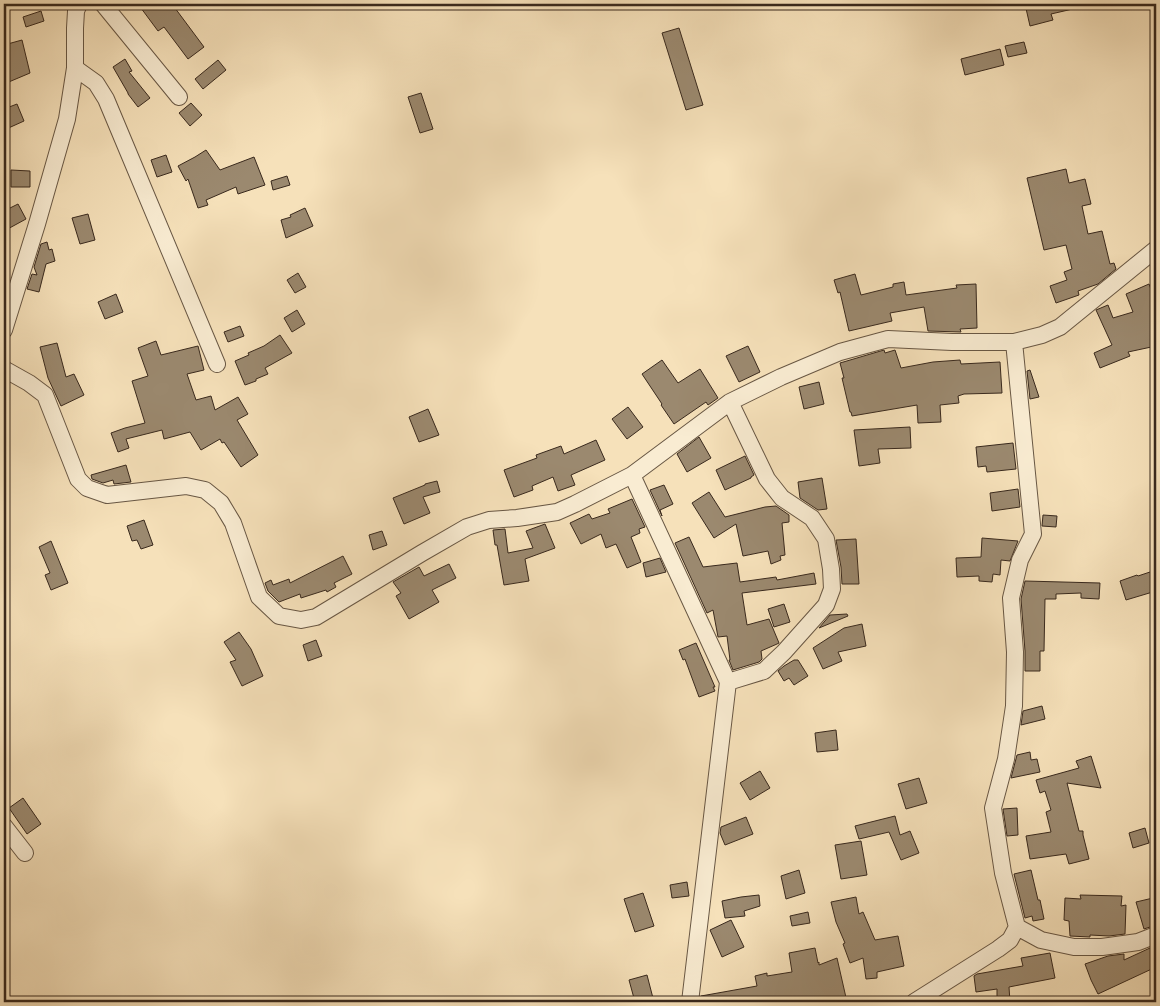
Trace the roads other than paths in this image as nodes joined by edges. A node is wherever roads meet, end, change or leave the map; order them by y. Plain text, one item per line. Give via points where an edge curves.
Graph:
1 (103, 4) edge
2 (75, 6) edge
3 (75, 68) junction
4 (179, 97) dead end
5 (1156, 249) edge
6 (4, 330) edge
7 (1014, 342) junction
8 (217, 364) dead end
9 (4, 369) edge
10 (730, 402) junction
11 (632, 475) junction
12 (728, 682) junction
13 (4, 826) edge
14 (25, 853) dead end
15 (1017, 928) junction
16 (1156, 935) edge
17 (690, 1002) edge
18 (914, 1002) edge

1 - 4 street
2 - 3 street
3 - 6 street via 67,119
3 - 8 street via 96,83 106,99
5 - 7 street via 1060,327
7 - 10 street via 888,339 840,352
7 - 15 street via 1033,534 1020,560 1011,598 1014,706 1006,759 993,808 1003,873
9 - 11 street via 45,395 78,479 87,488 107,495 186,486 205,490 221,503 234,523 260,597 278,616 301,620 316,617 467,527 489,520 557,512
10 - 11 street
10 - 12 street via 767,480 782,498 812,518 826,539 832,589 826,605 764,671
11 - 12 street
12 - 17 street
13 - 14 street
15 - 16 street via 1041,940 1074,947 1138,942
15 - 18 street via 1010,940 998,949

